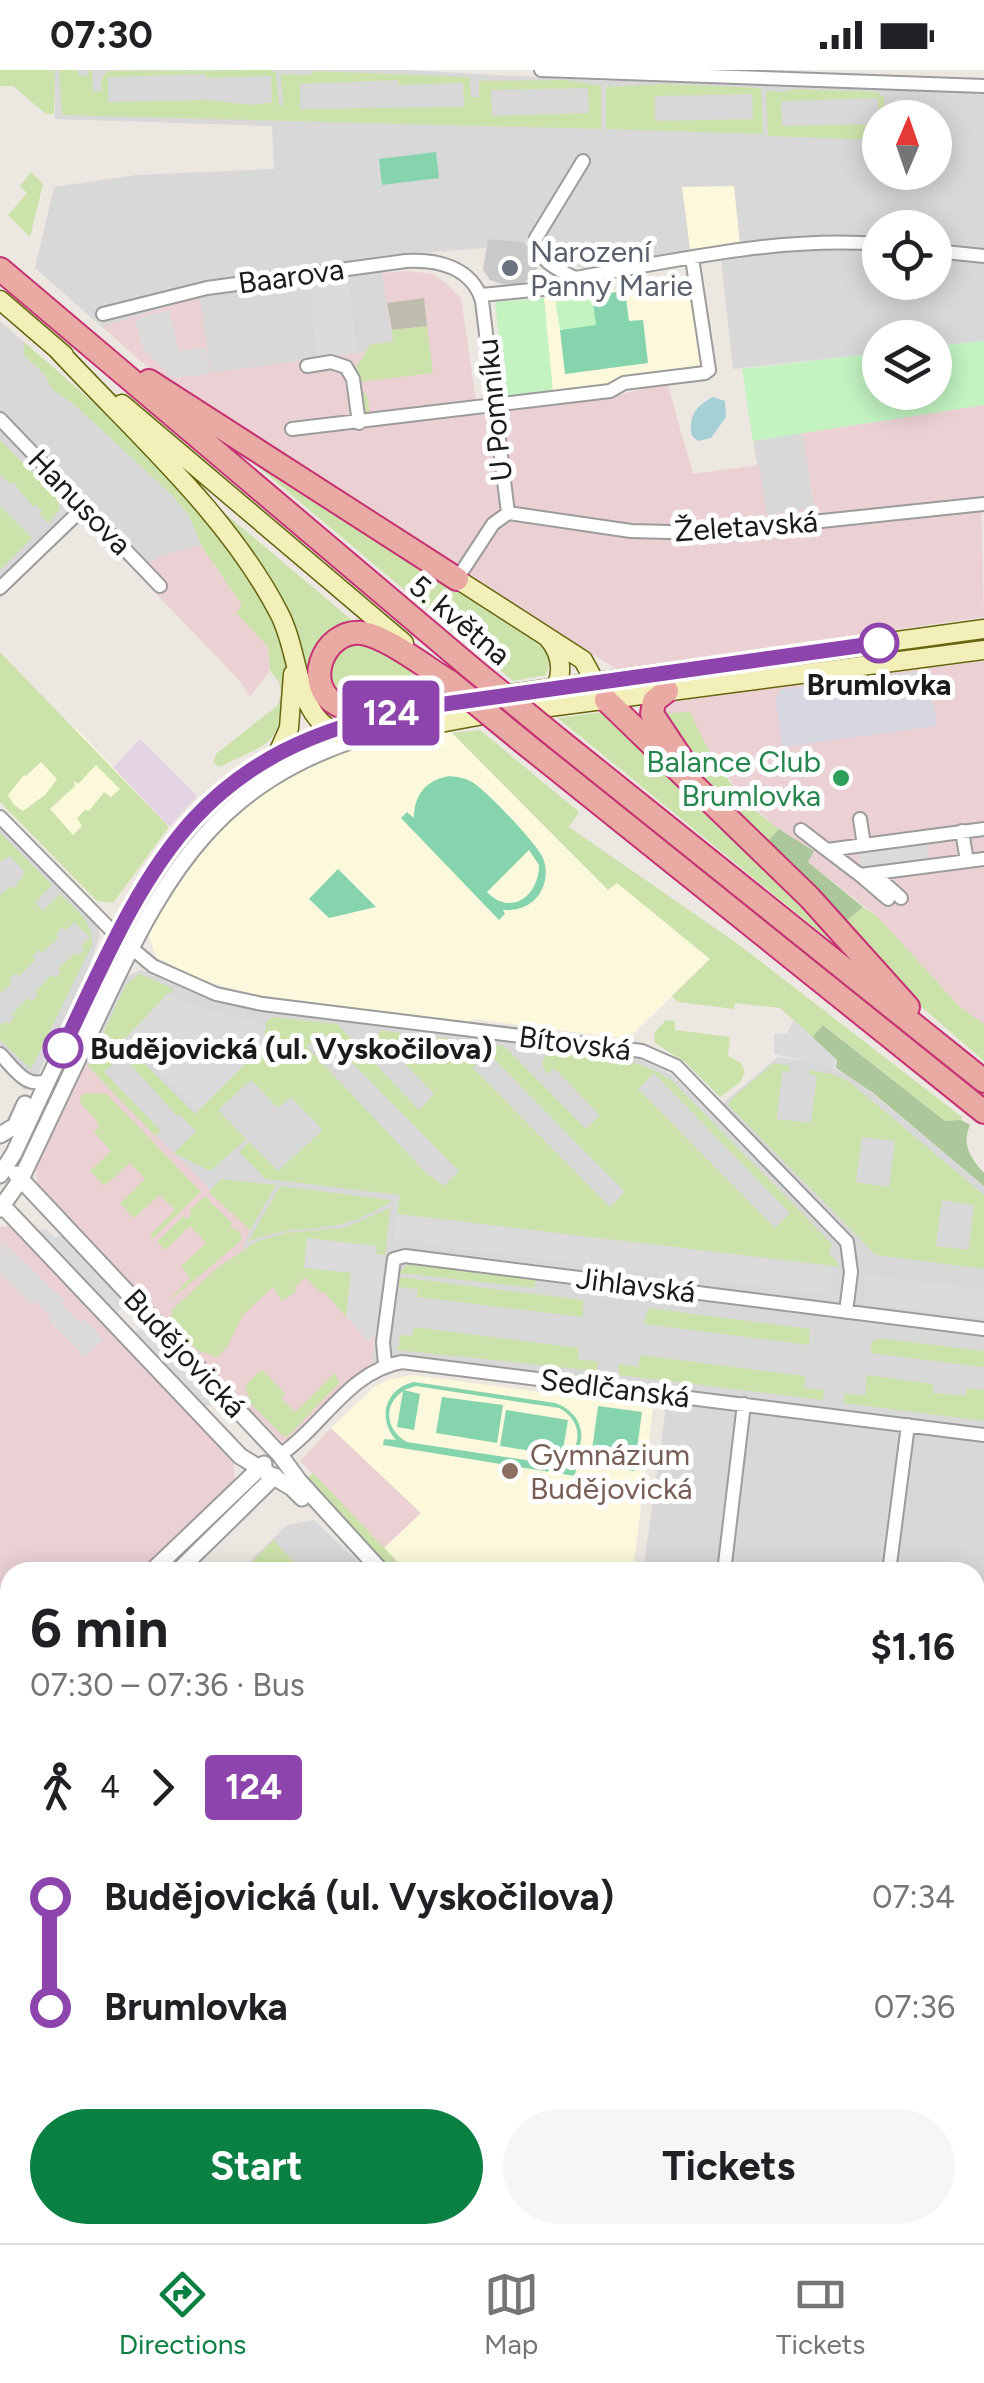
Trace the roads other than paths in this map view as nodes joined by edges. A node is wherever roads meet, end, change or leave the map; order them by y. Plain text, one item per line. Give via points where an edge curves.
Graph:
1 (541, 70) edge
2 (984, 86) edge
3 (583, 161) dead end
4 (862, 244) edge
5 (952, 252) edge
6 (984, 256) edge
7 (692, 258) junction
8 (0, 269) edge
9 (575, 278) junction
10 (478, 289) junction
11 (0, 300) edge
12 (103, 314) dead end
13 (90, 346) junction
14 (58, 349) junction
15 (307, 366) dead end
16 (494, 406) junction
17 (0, 419) edge
18 (358, 422) junction
19 (292, 429) dead end
20 (984, 504) edge
21 (84, 507) junction
22 (508, 512) junction
23 (458, 580) junction
24 (160, 586) dead end
25 (0, 588) edge
26 (984, 629) edge
27 (541, 632) junction
28 (288, 634) junction
29 (984, 650) edge
30 (438, 674) junction
31 (554, 688) junction
32 (600, 691) junction
33 (668, 691) junction
34 (416, 708) junction
35 (506, 712) junction
36 (328, 730) junction
37 (359, 738) junction
38 (278, 752) junction
39 (0, 817) edge
40 (860, 819) dead end
41 (735, 824) junction
42 (984, 829) edge
43 (802, 830) dead end
44 (962, 831) junction
45 (864, 845) junction
46 (827, 850) junction
47 (984, 859) edge
48 (966, 861) junction
49 (867, 874) junction
50 (895, 898) dead end
51 (116, 935) junction
52 (130, 947) junction
53 (0, 1054) edge
54 (975, 1074) edge
55 (46, 1084) junction
56 (984, 1112) edge
57 (0, 1135) edge
58 (2, 1165) edge
59 (22, 1179) junction
60 (1, 1206) edge
61 (142, 1307) junction
62 (846, 1312) junction
63 (984, 1328) edge
64 (127, 1335) junction
65 (386, 1364) junction
66 (224, 1394) junction
67 (744, 1404) junction
68 (196, 1410) junction
69 (908, 1425) junction
70 (984, 1434) edge
71 (280, 1455) junction
72 (258, 1468) junction
73 (275, 1476) junction
74 (364, 1554) junction
75 (162, 1562) edge
76 (188, 1562) edge
77 (372, 1562) edge
78 (725, 1562) edge
79 (890, 1562) edge

1 - 2 street
3 - 9 street via 536,238 546,261
4 - 7 street
5 - 6 street
7 - 9 street
7 - 16 street via 709,370
8 - 13 highway, 5. května
9 - 10 street via 563,287
10 - 12 street, Baarova via 450,266 406,261 207,288
10 - 16 street, U Pomníku
11 - 14 main road, 5. května
13 - 23 highway
13 - 54 highway, 5. května, bridge via 558,740
14 - 28 main road via 225,532
14 - 30 main road, 5. května
15 - 18 street via 346,367
16 - 18 street
16 - 22 street, U Pomníku
17 - 21 street, Hanusova
18 - 19 street
20 - 22 street, Želetavská via 708,532 631,532
21 - 24 street, Hanusova
21 - 25 street
22 - 23 street, U Pomníku
23 - 27 main road
26 - 32 main road
27 - 31 main road via 558,655
27 - 32 main road via 586,662
28 - 36 main road via 309,708
28 - 38 main road via 292,706
29 - 33 main road
30 - 34 highway via 364,634 340,638 322,657 322,688 340,706
30 - 56 highway, 5. května, bridge
31 - 32 main road
31 - 34 main road
31 - 35 main road via 541,701
32 - 33 main road
32 - 35 main road
32 - 41 highway
33 - 41 highway via 654,701 654,720
34 - 36 street
35 - 37 main road
36 - 37 main road
36 - 38 street
37 - 52 street via 272,776 226,813 178,864
38 - 51 street via 241,776 180,833
39 - 51 street, Bítovská
40 - 45 street
41 - 54 highway
42 - 44 street
43 - 46 street
44 - 45 street
44 - 48 street
45 - 46 street
46 - 49 street
47 - 48 street
48 - 49 street
49 - 50 street
51 - 52 street, Bítovská
51 - 55 street
52 - 59 street
52 - 62 street, Bítovská via 172,976 262,1004 658,1056 676,1066 846,1242
53 - 55 street via 27,1082
55 - 57 street
55 - 58 street
58 - 59 street, Budějovická
59 - 60 street
59 - 61 street, Budějovická
60 - 64 street, Budějovická
61 - 64 street via 125,1322
61 - 66 street, Budějovická
62 - 63 street, Jihlavská
62 - 65 street, Jihlavská via 405,1256 394,1259
64 - 68 street, Budějovická
65 - 67 street, Sedlčanská
65 - 71 street via 366,1374
66 - 68 street via 217,1414
66 - 71 street, Budějovická
67 - 69 street, Sedlčanská
67 - 78 street
68 - 72 street, Budějovická
69 - 70 street, Sedlčanská
69 - 79 street
71 - 72 street
71 - 73 street
71 - 74 street, Budějovická
72 - 73 street, Budějovická
72 - 75 street
73 - 74 street, Budějovická
73 - 76 street
74 - 77 street, Budějovická

